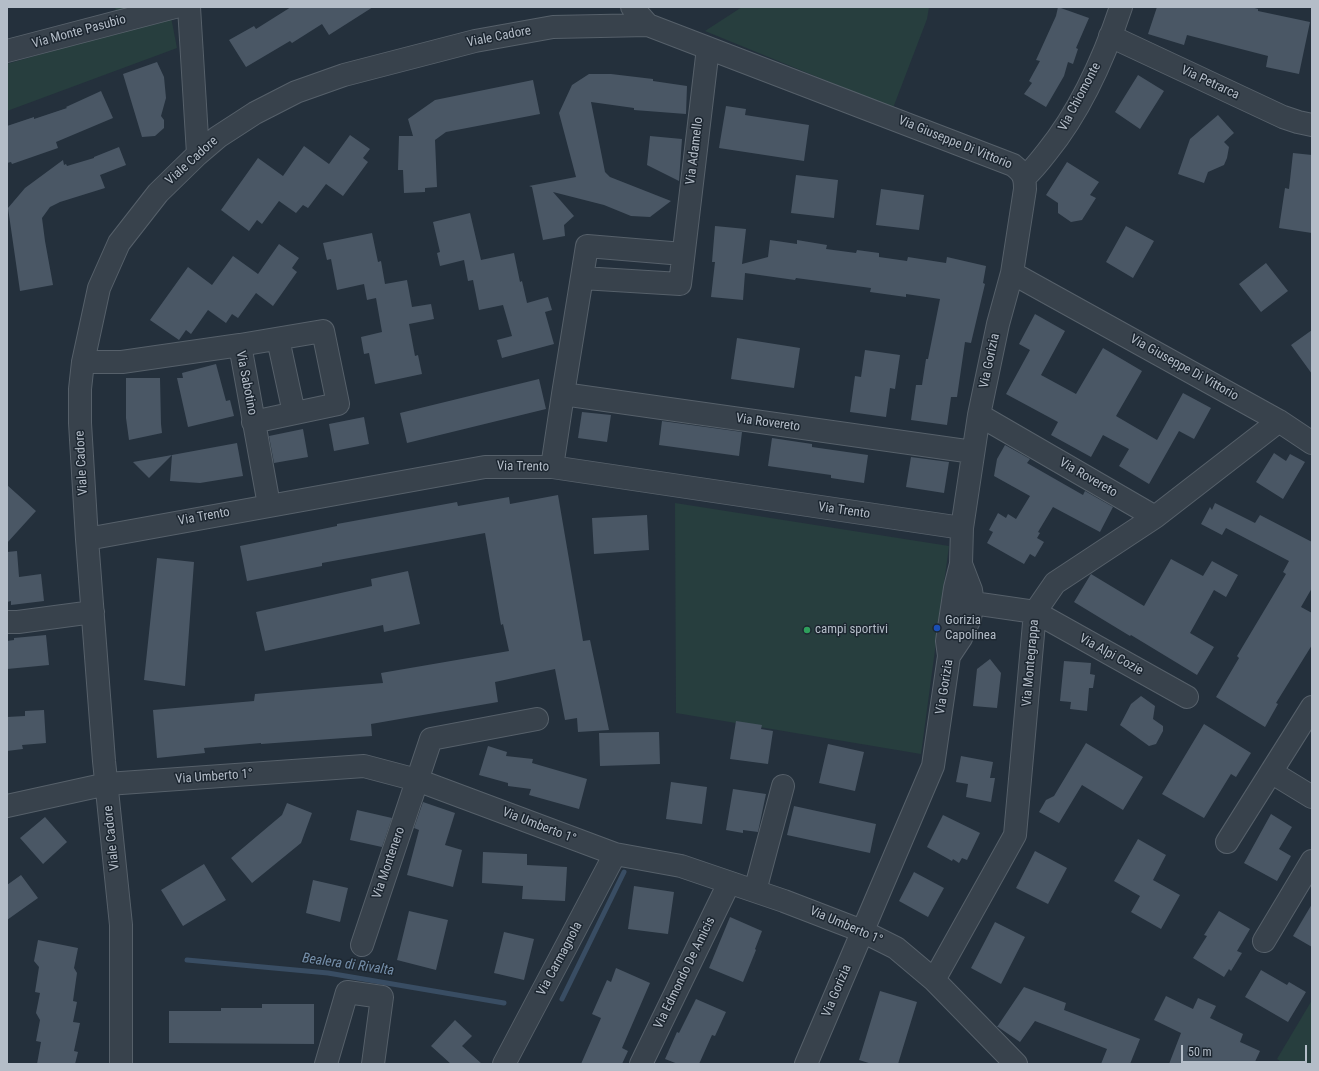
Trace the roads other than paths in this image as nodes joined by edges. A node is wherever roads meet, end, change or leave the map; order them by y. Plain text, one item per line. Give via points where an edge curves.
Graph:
1 (175, 7) edge
2 (189, 7) edge
3 (632, 7) edge
4 (1121, 7) edge
5 (648, 25) junction
6 (1110, 36) junction
7 (708, 48) junction
8 (7, 51) edge
9 (1312, 125) edge
10 (198, 154) junction
11 (1025, 177) junction
12 (683, 254) junction
13 (1012, 273) junction
14 (582, 278) junction
15 (278, 339) junction
16 (240, 345) junction
17 (83, 362) junction
18 (563, 394) junction
19 (294, 413) junction
20 (979, 415) junction
21 (1279, 421) junction
22 (253, 422) junction
23 (1312, 443) edge
24 (973, 452) junction
25 (552, 468) junction
26 (269, 505) junction
27 (1155, 517) junction
28 (962, 528) junction
29 (87, 539) junction
30 (961, 564) junction
31 (972, 603) junction
32 (93, 612) junction
33 (1035, 612) junction
34 (7, 622) edge
35 (949, 656) junction
36 (1187, 697) dead end
37 (1312, 707) edge
38 (536, 719) dead end
39 (1271, 772) junction
40 (417, 780) junction
41 (107, 784) junction
42 (782, 786) dead end
43 (1312, 797) edge
44 (7, 806) edge
45 (1228, 842) dead end
46 (615, 854) junction
47 (1312, 862) edge
48 (729, 883) junction
49 (755, 891) junction
50 (862, 931) junction
51 (1264, 941) dead end
52 (362, 945) dead end
53 (934, 980) junction
54 (121, 1064) edge
55 (326, 1064) edge
56 (373, 1064) edge
57 (504, 1064) edge
58 (641, 1064) edge
59 (806, 1064) edge
60 (1016, 1064) edge

1 - 8 street, Via Monte Pasubio
2 - 10 street
3 - 5 street, Via Giuseppe Di Vittorio
4 - 6 street, Via Chiomonte
5 - 7 street, Via Giuseppe Di Vittorio
5 - 10 street, Viale Cadore via 553,27 475,41 344,75 296,92 255,113 218,137
6 - 9 street, Via Petrarca via 1283,117
6 - 11 street, Via Chiomonte via 1088,87 1060,136
7 - 11 street, Via Giuseppe Di Vittorio via 1012,165
7 - 12 street, Via Adamello
10 - 17 street, Viale Cadore via 158,193 119,243 98,288
11 - 13 street, Via Giuseppe Di Vittorio
12 - 14 street, Via Adamello via 680,284
12 - 14 street via 587,246
13 - 20 street, Via Gorizia via 998,324
13 - 21 street, Via Giuseppe Di Vittorio
14 - 18 street
15 - 16 street
15 - 19 street
15 - 19 street via 323,331 338,404
16 - 17 street, Via Sabotino via 122,362
16 - 22 street, Via Sabotino
17 - 29 street, Viale Cadore via 80,423
18 - 24 street, Via Rovereto
18 - 25 street
19 - 22 street
20 - 24 street, Via Gorizia
20 - 27 street, Via Rovereto
21 - 23 street, Via Giuseppe Di Vittorio
21 - 27 street, Via Montegrappa
22 - 26 street, Via Sabotino
24 - 28 street, Via Gorizia
25 - 26 street, Via Trento via 485,467
25 - 28 street, Via Trento
26 - 29 street, Via Trento
27 - 33 street, Via Montegrappa via 1055,583
28 - 30 street, Via Gorizia
29 - 32 street, Viale Cadore
30 - 31 street, Via Gorizia via 971,590
30 - 35 street via 947,641
31 - 33 street
31 - 35 street, Via Gorizia via 970,618
32 - 34 street
32 - 41 street, Viale Cadore
33 - 36 street, Via Alpi Cozie
33 - 53 street, Via Montegrappa via 1015,835
35 - 50 street, Via Gorizia via 933,766
37 - 39 street
38 - 40 street, Via Montenero via 431,739
39 - 43 street
39 - 45 street
40 - 41 street, Via Umberto 1° via 364,766
40 - 46 street, Via Umberto 1°
40 - 52 street, Via Montenero
41 - 44 street, Via Umberto 1°
41 - 54 street, Viale Cadore via 121,925
42 - 49 street
46 - 48 street, Via Umberto 1° via 681,866
46 - 57 street, Via Carmagnola
47 - 51 street
48 - 49 street, Via Umberto 1°
48 - 58 street, Via Edmondo De Amicis
49 - 50 street, Via Umberto 1°
50 - 53 street, Via Umberto 1° via 896,948
50 - 59 street, Via Gorizia
53 - 60 street, Via Umberto 1°
55 - 56 street via 347,992 382,997

